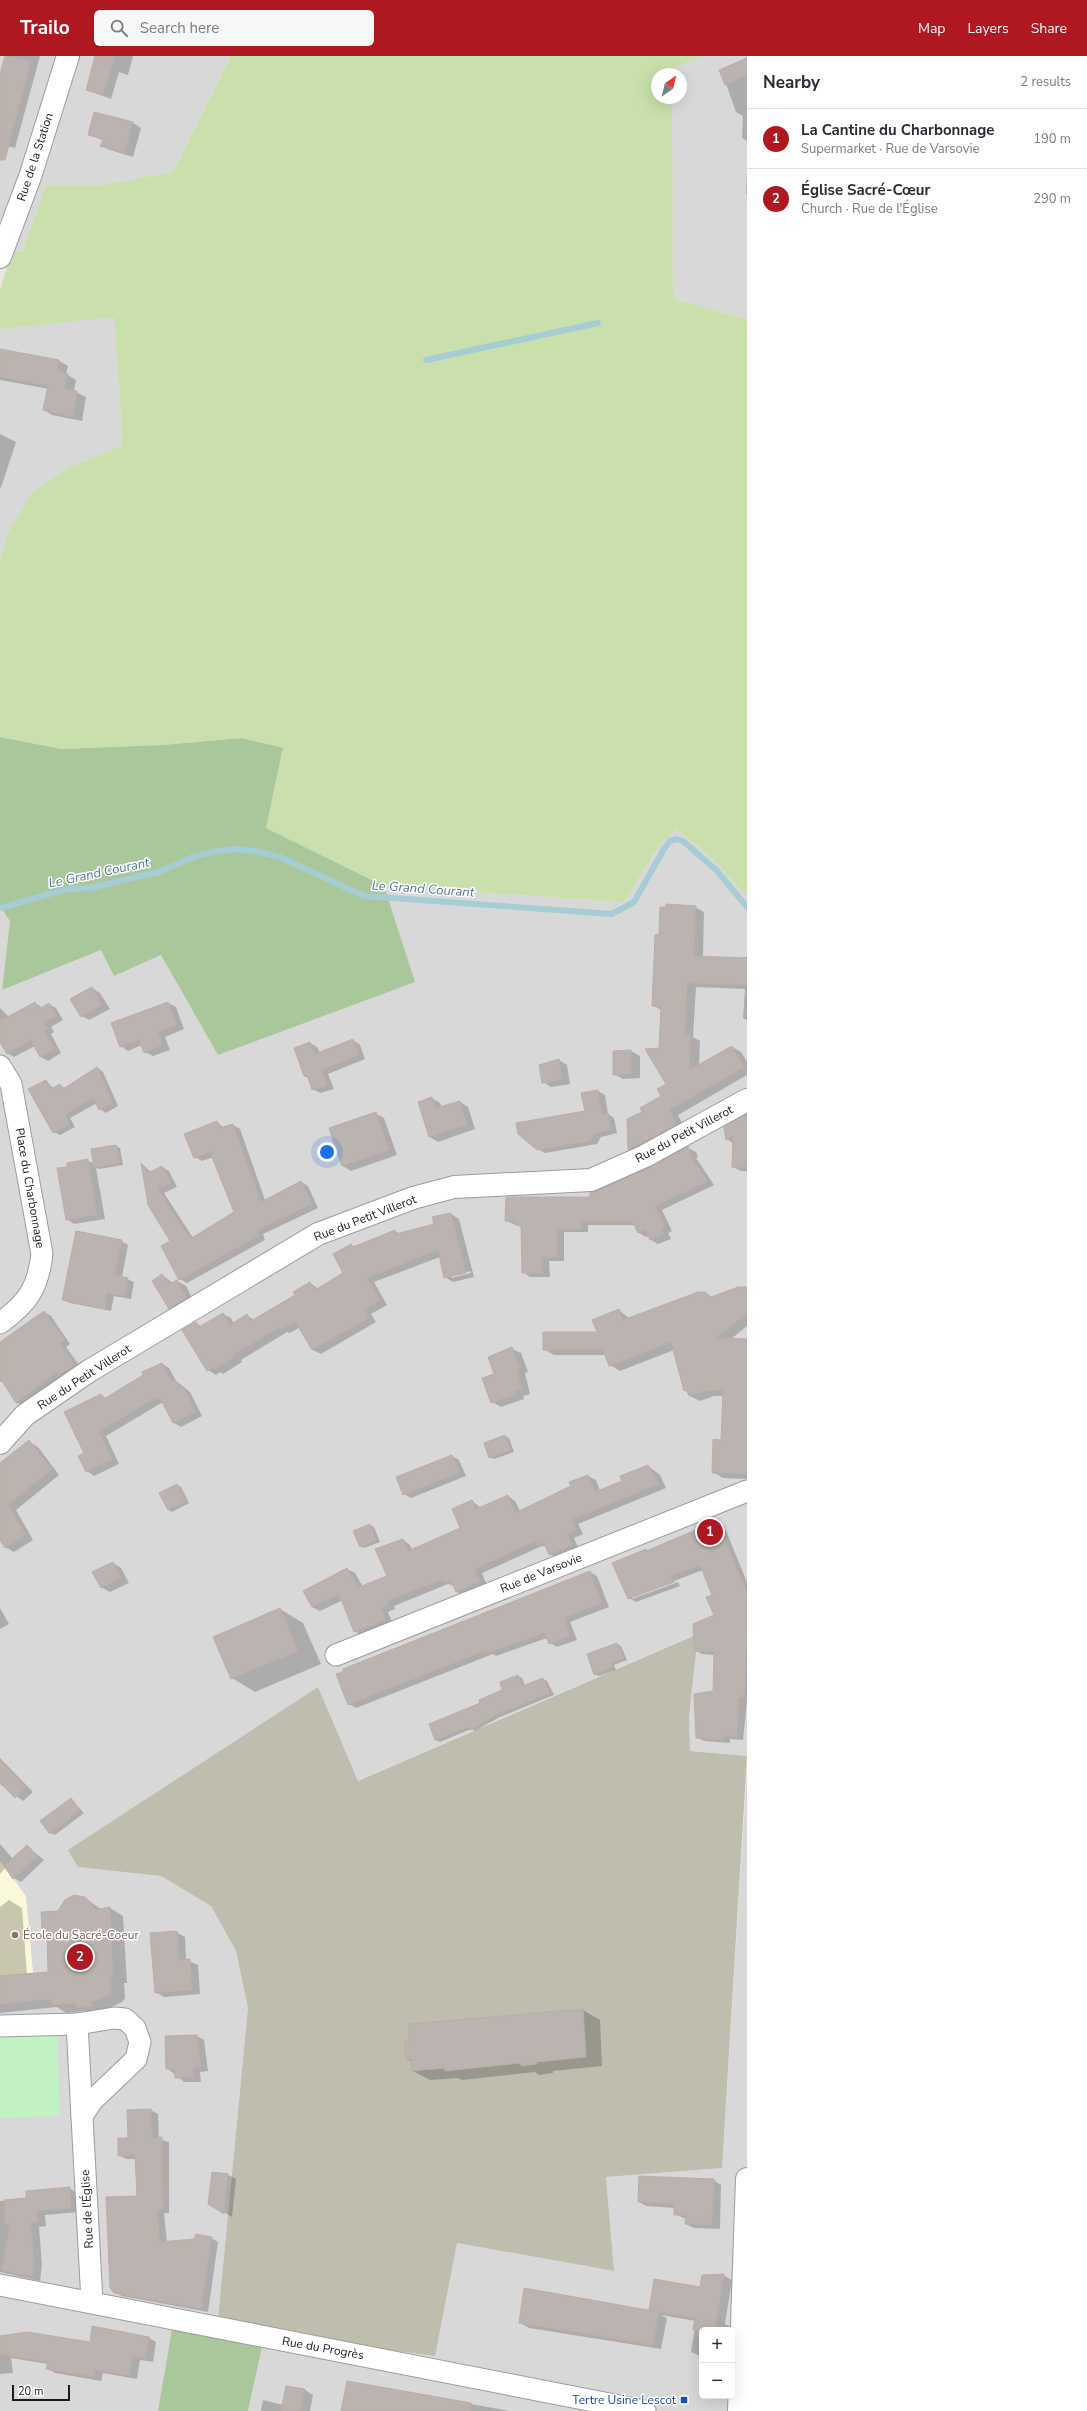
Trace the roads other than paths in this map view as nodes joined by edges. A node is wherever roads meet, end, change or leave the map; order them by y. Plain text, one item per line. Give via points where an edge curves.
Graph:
1 (68, 56) edge
2 (0, 257) edge
3 (0, 1066) edge
4 (747, 1100) edge
5 (0, 1323) edge
6 (0, 1443) edge
7 (747, 1491) edge
8 (336, 1655) dead end
9 (77, 2024) junction
10 (0, 2026) edge
11 (82, 2116) junction
12 (747, 2179) edge
13 (0, 2285) edge
14 (92, 2302) junction
15 (645, 2411) edge
16 (739, 2411) edge

1 - 2 street, Rue de la Station via 31,174
3 - 5 street, Place du Charbonnage via 11,1084 42,1254 40,1273 31,1294 20,1309
4 - 6 street, Rue du Petit Villerot via 645,1156 591,1180 454,1188 413,1198 318,1234 89,1371 25,1415
7 - 8 street, Rue de Varsovie
9 - 10 street
9 - 11 street, Rue de l'Église
9 - 11 street via 114,2018 125,2019 135,2028 140,2042 136,2059 92,2101
11 - 14 street, Rue de l'Église
12 - 16 street
13 - 14 street, Rue du Progrès
14 - 15 street, Rue du Progrès via 248,2335

